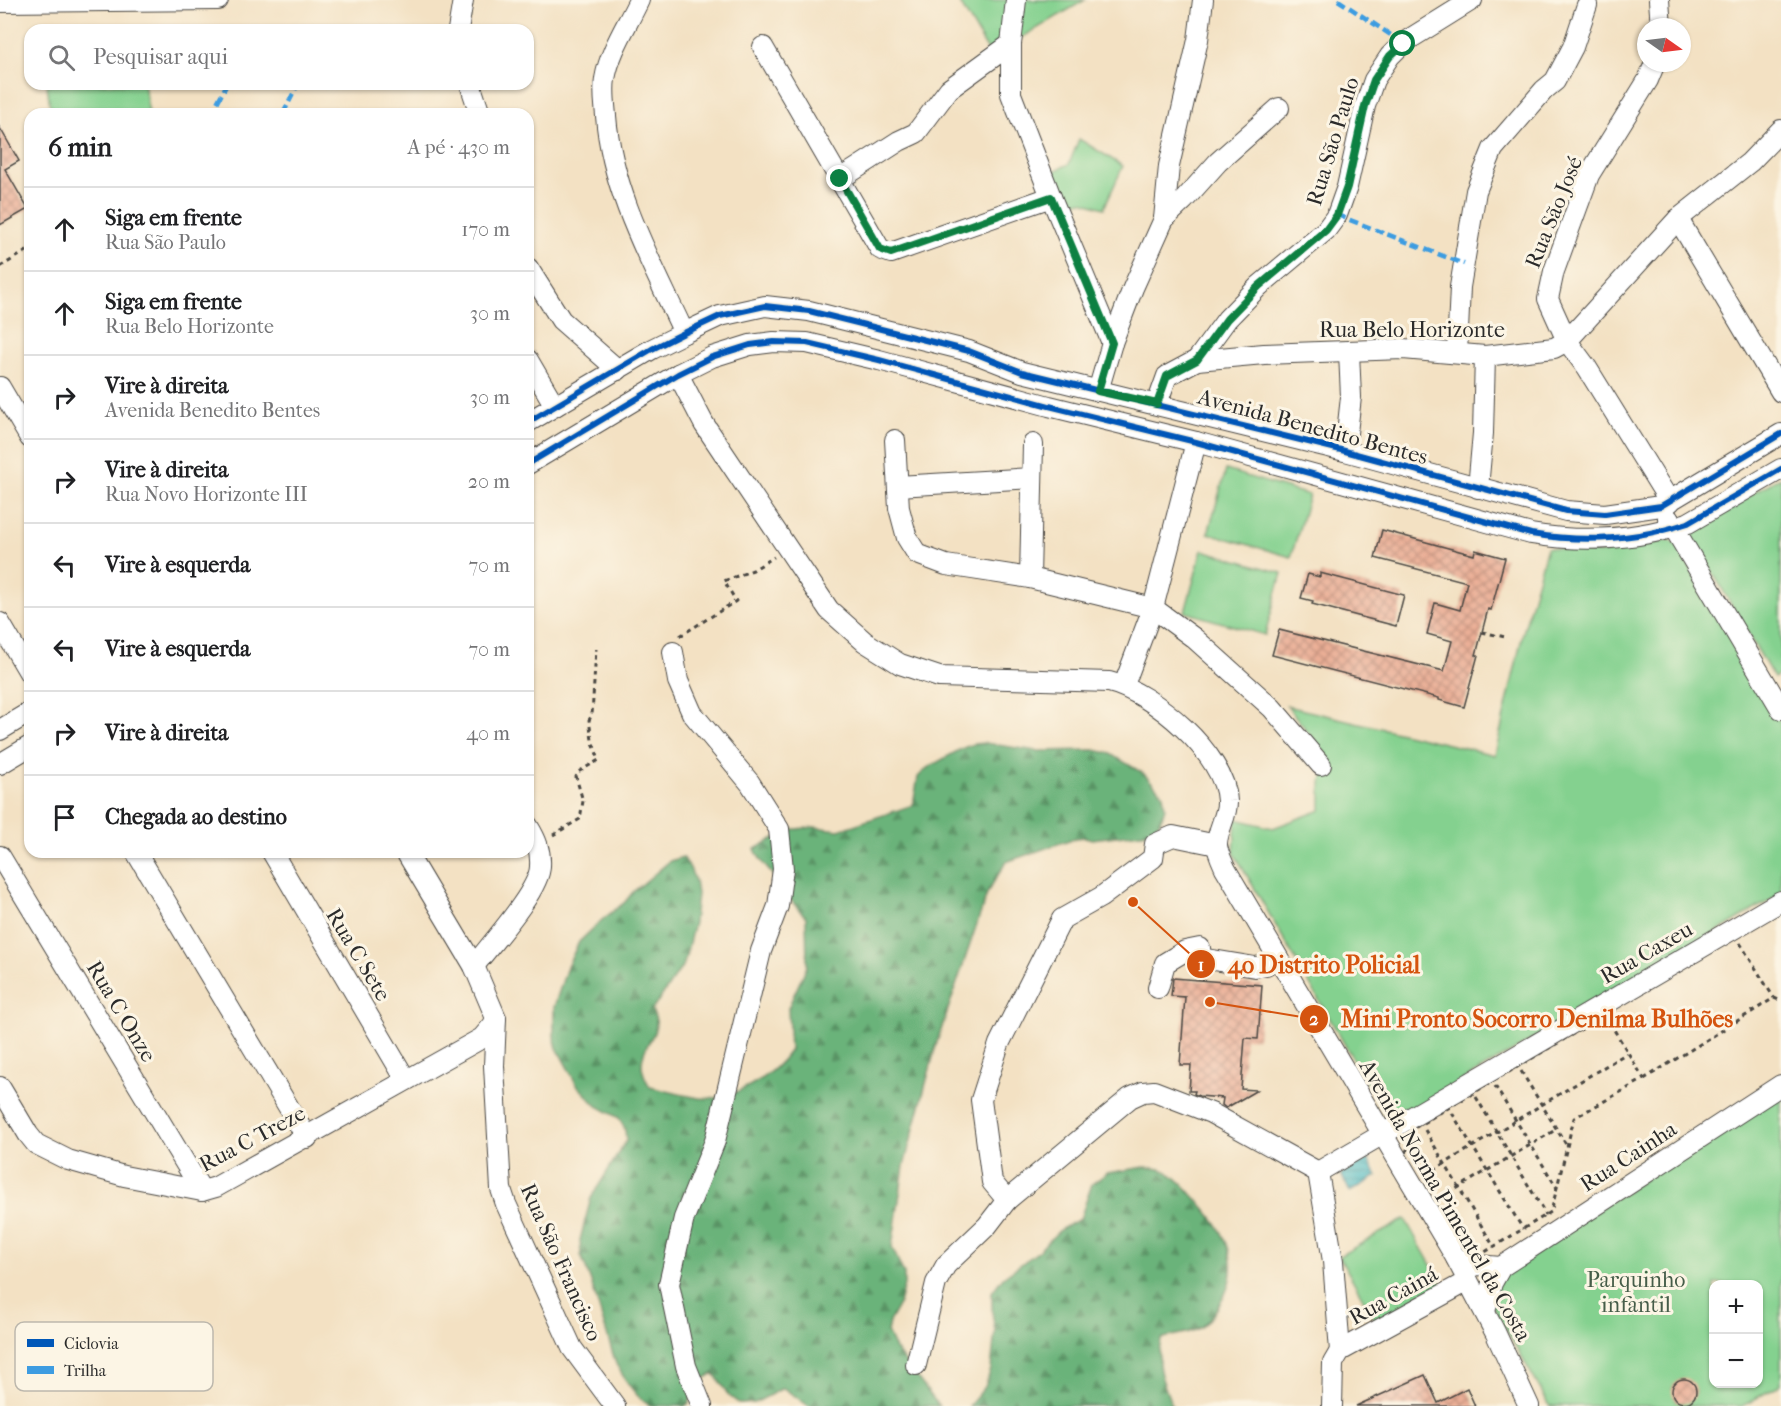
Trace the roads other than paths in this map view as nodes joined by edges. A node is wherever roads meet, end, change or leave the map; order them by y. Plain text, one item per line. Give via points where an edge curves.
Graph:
1 (139, 0) edge
2 (218, 0) edge
3 (463, 0) edge
4 (639, 0) edge
5 (1016, 0) edge
6 (1203, 0) edge
7 (1472, 0) edge
8 (1659, 0) edge
9 (23, 1) edge
10 (0, 2) edge
11 (1587, 5) dead end
12 (1660, 18) edge
13 (459, 24) edge
14 (1011, 44) junction
15 (763, 47) dead end
16 (1651, 72) edge
17 (472, 90) edge
18 (478, 108) edge
19 (1279, 108) dead end
20 (1781, 130) edge
21 (840, 179) junction
22 (1051, 197) junction
23 (1164, 219) junction
24 (1678, 219) junction
25 (534, 277) edge
26 (684, 333) junction
27 (1568, 341) junction
28 (1112, 343) junction
29 (1349, 351) junction
30 (1457, 353) junction
31 (1485, 356) junction
32 (1197, 360) junction
33 (534, 370) edge
34 (618, 370) junction
35 (1023, 372) junction
36 (678, 374) junction
37 (0, 387) edge
38 (1098, 391) junction
39 (1781, 392) edge
40 (1016, 397) junction
41 (1157, 404) junction
42 (555, 406) junction
43 (534, 418) edge
44 (24, 428) edge
45 (1781, 434) edge
46 (895, 440) dead end
47 (1196, 442) junction
48 (1033, 444) dead end
49 (1345, 451) junction
50 (534, 457) edge
51 (1781, 469) edge
52 (1032, 478) junction
53 (898, 486) junction
54 (1478, 488) junction
55 (1665, 504) junction
56 (1674, 528) junction
57 (1030, 578) junction
58 (1153, 608) junction
59 (0, 623) edge
60 (673, 652) road end
61 (24, 664) edge
62 (1124, 685) junction
63 (1781, 709) edge
64 (24, 716) edge
65 (0, 730) edge
66 (24, 750) edge
67 (0, 764) edge
68 (1321, 765) dead end
69 (534, 840) edge
70 (1217, 845) junction
71 (0, 856) edge
72 (140, 858) edge
73 (276, 858) edge
74 (410, 858) edge
75 (1781, 901) edge
76 (1277, 958) junction
77 (474, 966) junction
78 (1158, 988) dead end
79 (496, 1018) junction
80 (406, 1080) junction
81 (1781, 1085) edge
82 (0, 1087) edge
83 (1383, 1136) junction
84 (307, 1138) junction
85 (1318, 1172) junction
86 (202, 1191) junction
87 (1007, 1200) junction
88 (1456, 1258) junction
89 (1501, 1267) junction
90 (1468, 1281) junction
91 (1485, 1312) junction
92 (1340, 1351) junction
93 (916, 1365) dead end
94 (1514, 1370) junction
95 (615, 1406) edge
96 (702, 1406) edge
97 (1332, 1406) edge
98 (1529, 1406) edge
99 (1539, 1406) edge

1 - 2 street
1 - 9 street
3 - 13 street
4 - 26 street via 611,56 604,81 608,141 618,182
5 - 14 street
6 - 23 street via 1198,40 1169,166
7 - 32 street, Rua São Paulo via 1390,56 1368,97 1337,215 1326,230 1259,286 1227,319
8 - 12 street
9 - 10 street
11 - 30 street via 1573,47 1555,81 1493,149 1476,190 1460,287
14 - 21 street via 949,89 916,133
14 - 22 street via 1011,94
15 - 21 street
16 - 27 street, Rua São José via 1589,175 1554,271 1548,299
17 - 18 street
19 - 23 street via 1218,162
20 - 24 street via 1743,167
21 - 22 street via 880,249 891,253
22 - 28 street
23 - 28 street
24 - 27 street
24 - 39 street
25 - 34 street via 561,320
26 - 34 street, Avenida Benedito Bentes
26 - 35 street, Avenida Benedito Bentes via 720,316 765,306 809,311 969,351
27 - 31 street, Rua Belo Horizonte via 1554,348
27 - 55 street, Rua São José
28 - 38 street
29 - 30 street, Rua Belo Horizonte
29 - 32 street, Rua Belo Horizonte
29 - 49 street via 1351,397
30 - 31 street, Rua Belo Horizonte
31 - 54 street
32 - 41 street, Rua Belo Horizonte via 1167,376
33 - 42 street
34 - 42 street, Avenida Benedito Bentes
35 - 38 street, Avenida Benedito Bentes
35 - 40 street
36 - 40 street, Avenida Benedito Bentes via 712,357 750,345 807,343
36 - 50 street, Avenida Benedito Bentes
36 - 62 street via 704,424 829,610 865,642 900,664 939,676
37 - 44 street
38 - 41 street, Avenida Benedito Bentes
40 - 47 street, Avenida Benedito Bentes
41 - 49 street, Avenida Benedito Bentes
42 - 43 street, Avenida Benedito Bentes
45 - 55 street, Avenida Benedito Bentes
46 - 53 street
47 - 56 street, Avenida Benedito Bentes via 1543,536 1616,539
47 - 58 street
48 - 52 street
49 - 54 street, Avenida Benedito Bentes
51 - 56 street, Avenida Benedito Bentes
52 - 53 street
52 - 57 street
53 - 57 street via 907,538 917,554 946,565
54 - 55 street, Avenida Benedito Bentes via 1566,511 1605,514
55 - 56 street
56 - 63 street
57 - 58 street
58 - 62 street
58 - 68 street via 1194,638 1272,708
59 - 61 street
60 - 96 street via 678,681 692,713 750,783 779,829 783,870 778,906 761,951 715,1141 684,1218 669,1284 686,1366
62 - 70 street via 1163,708 1189,733 1224,783 1228,802
64 - 65 street
66 - 67 street
69 - 77 street via 540,867 538,877
70 - 76 street, Avenida Norma Pimentel da Costa via 1225,868
70 - 87 street via 1173,836 1155,844 1153,858 1101,897 1062,919 999,1044 981,1100 992,1182
71 - 86 street, Rua C Onze
72 - 84 street
73 - 80 street, Rua C Sete
74 - 77 street
75 - 83 street, Rua Caxeu
76 - 78 street via 1255,967 1201,958 1200,948 1185,951 1166,963
76 - 83 street, Avenida Norma Pimentel da Costa
77 - 79 street
79 - 80 street, Rua C Treze via 482,1038
79 - 95 street, Rua São Francisco via 494,1066 501,1189 572,1348
80 - 84 street, Rua C Treze
81 - 89 street, Rua Cainha
82 - 86 street, Rua C Treze via 36,1144 68,1160 124,1176
83 - 85 street, Rua Caxeu
83 - 88 street, Avenida Norma Pimentel da Costa
84 - 86 street, Rua C Treze
85 - 87 street via 1211,1113 1154,1091 1130,1098
85 - 92 street via 1334,1261
87 - 93 street via 987,1226 946,1265 936,1283
88 - 89 street
88 - 90 street, Avenida Norma Pimentel da Costa
89 - 91 street via 1492,1283
90 - 91 street, Avenida Norma Pimentel da Costa
90 - 92 street, Rua Cainá
91 - 94 street, Avenida Norma Pimentel da Costa
92 - 97 street via 1333,1363
94 - 98 street, Avenida Norma Pimentel da Costa
94 - 99 street, Avenida Norma Pimentel da Costa

